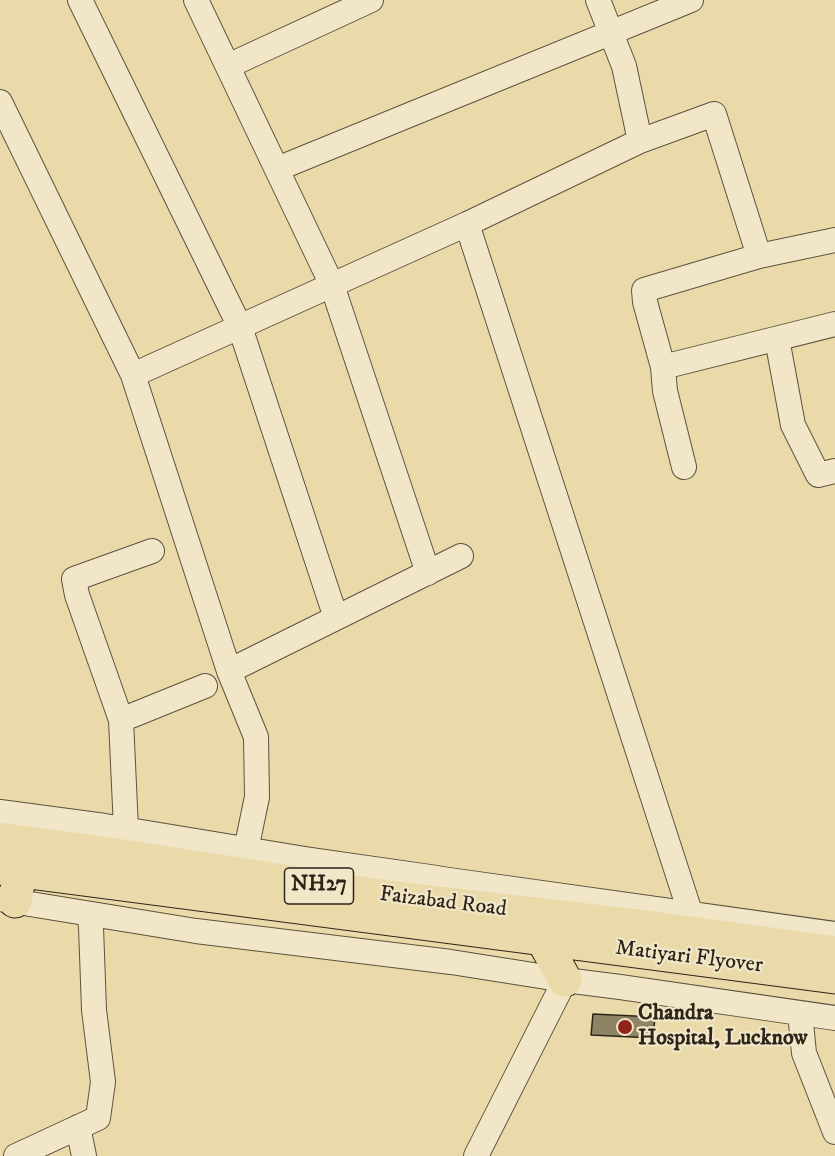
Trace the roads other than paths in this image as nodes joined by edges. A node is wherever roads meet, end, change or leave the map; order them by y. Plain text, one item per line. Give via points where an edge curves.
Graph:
1 (80, 0) edge
2 (196, 0) edge
3 (371, 0) edge
4 (598, 0) edge
5 (691, 0) edge
6 (611, 32) junction
7 (228, 66) junction
8 (0, 102) edge
9 (640, 141) junction
10 (277, 169) junction
11 (467, 224) junction
12 (835, 240) edge
13 (759, 256) junction
14 (332, 285) junction
15 (835, 324) edge
16 (240, 327) junction
17 (777, 339) junction
18 (663, 367) junction
19 (133, 375) junction
20 (684, 467) dead end
21 (835, 471) edge
22 (152, 551) dead end
23 (461, 556) dead end
24 (428, 573) junction
25 (336, 618) junction
26 (229, 671) junction
27 (205, 686) dead end
28 (121, 720) junction
29 (0, 812) edge
30 (126, 829) junction
31 (0, 838) edge
32 (246, 850) junction
33 (442, 879) junction
34 (9, 885) edge
35 (387, 897) junction
36 (89, 914) junction
37 (669, 928) junction
38 (835, 934) edge
39 (543, 940) junction
40 (835, 953) edge
41 (835, 977) edge
42 (565, 980) junction
43 (800, 1013) junction
44 (835, 1018) edge
45 (78, 1126) junction
46 (835, 1132) edge
47 (16, 1156) edge
48 (84, 1156) edge
49 (476, 1156) edge

1 - 16 street
2 - 7 street
3 - 7 street
4 - 6 street
5 - 6 street
6 - 9 street via 624,66
6 - 10 street
7 - 10 street
8 - 19 street
9 - 11 street
9 - 13 street via 714,114
10 - 14 street
11 - 14 street
11 - 37 street
12 - 13 street
13 - 18 street via 644,290
14 - 16 street
14 - 24 street
15 - 17 street
16 - 19 street
16 - 25 street
17 - 18 street
17 - 21 street via 793,425 818,475
18 - 20 street
19 - 26 street
22 - 28 street via 74,579
23 - 24 street
24 - 25 street
25 - 26 street
26 - 32 street via 256,737 257,796
27 - 28 street
28 - 30 street
29 - 30 street
30 - 32 street
31 - 35 highway, Faizabad Road / NH27
32 - 33 street
33 - 35 street
33 - 37 street
34 - 36 street
34 - 39 highway, Faizabad Road / NH27
35 - 37 highway, Faizabad Road / NH27
36 - 42 street via 196,932
36 - 45 street via 103,1082 98,1118
37 - 38 street
37 - 39 highway, Matiyari Flyover / NH27
37 - 40 highway, Matiyari Flyover / NH27
37 - 41 highway, Matiyari Flyover / NH27
39 - 42 highway
42 - 43 street
42 - 49 street
43 - 44 street
43 - 46 street via 804,1053
45 - 47 street
45 - 48 street

